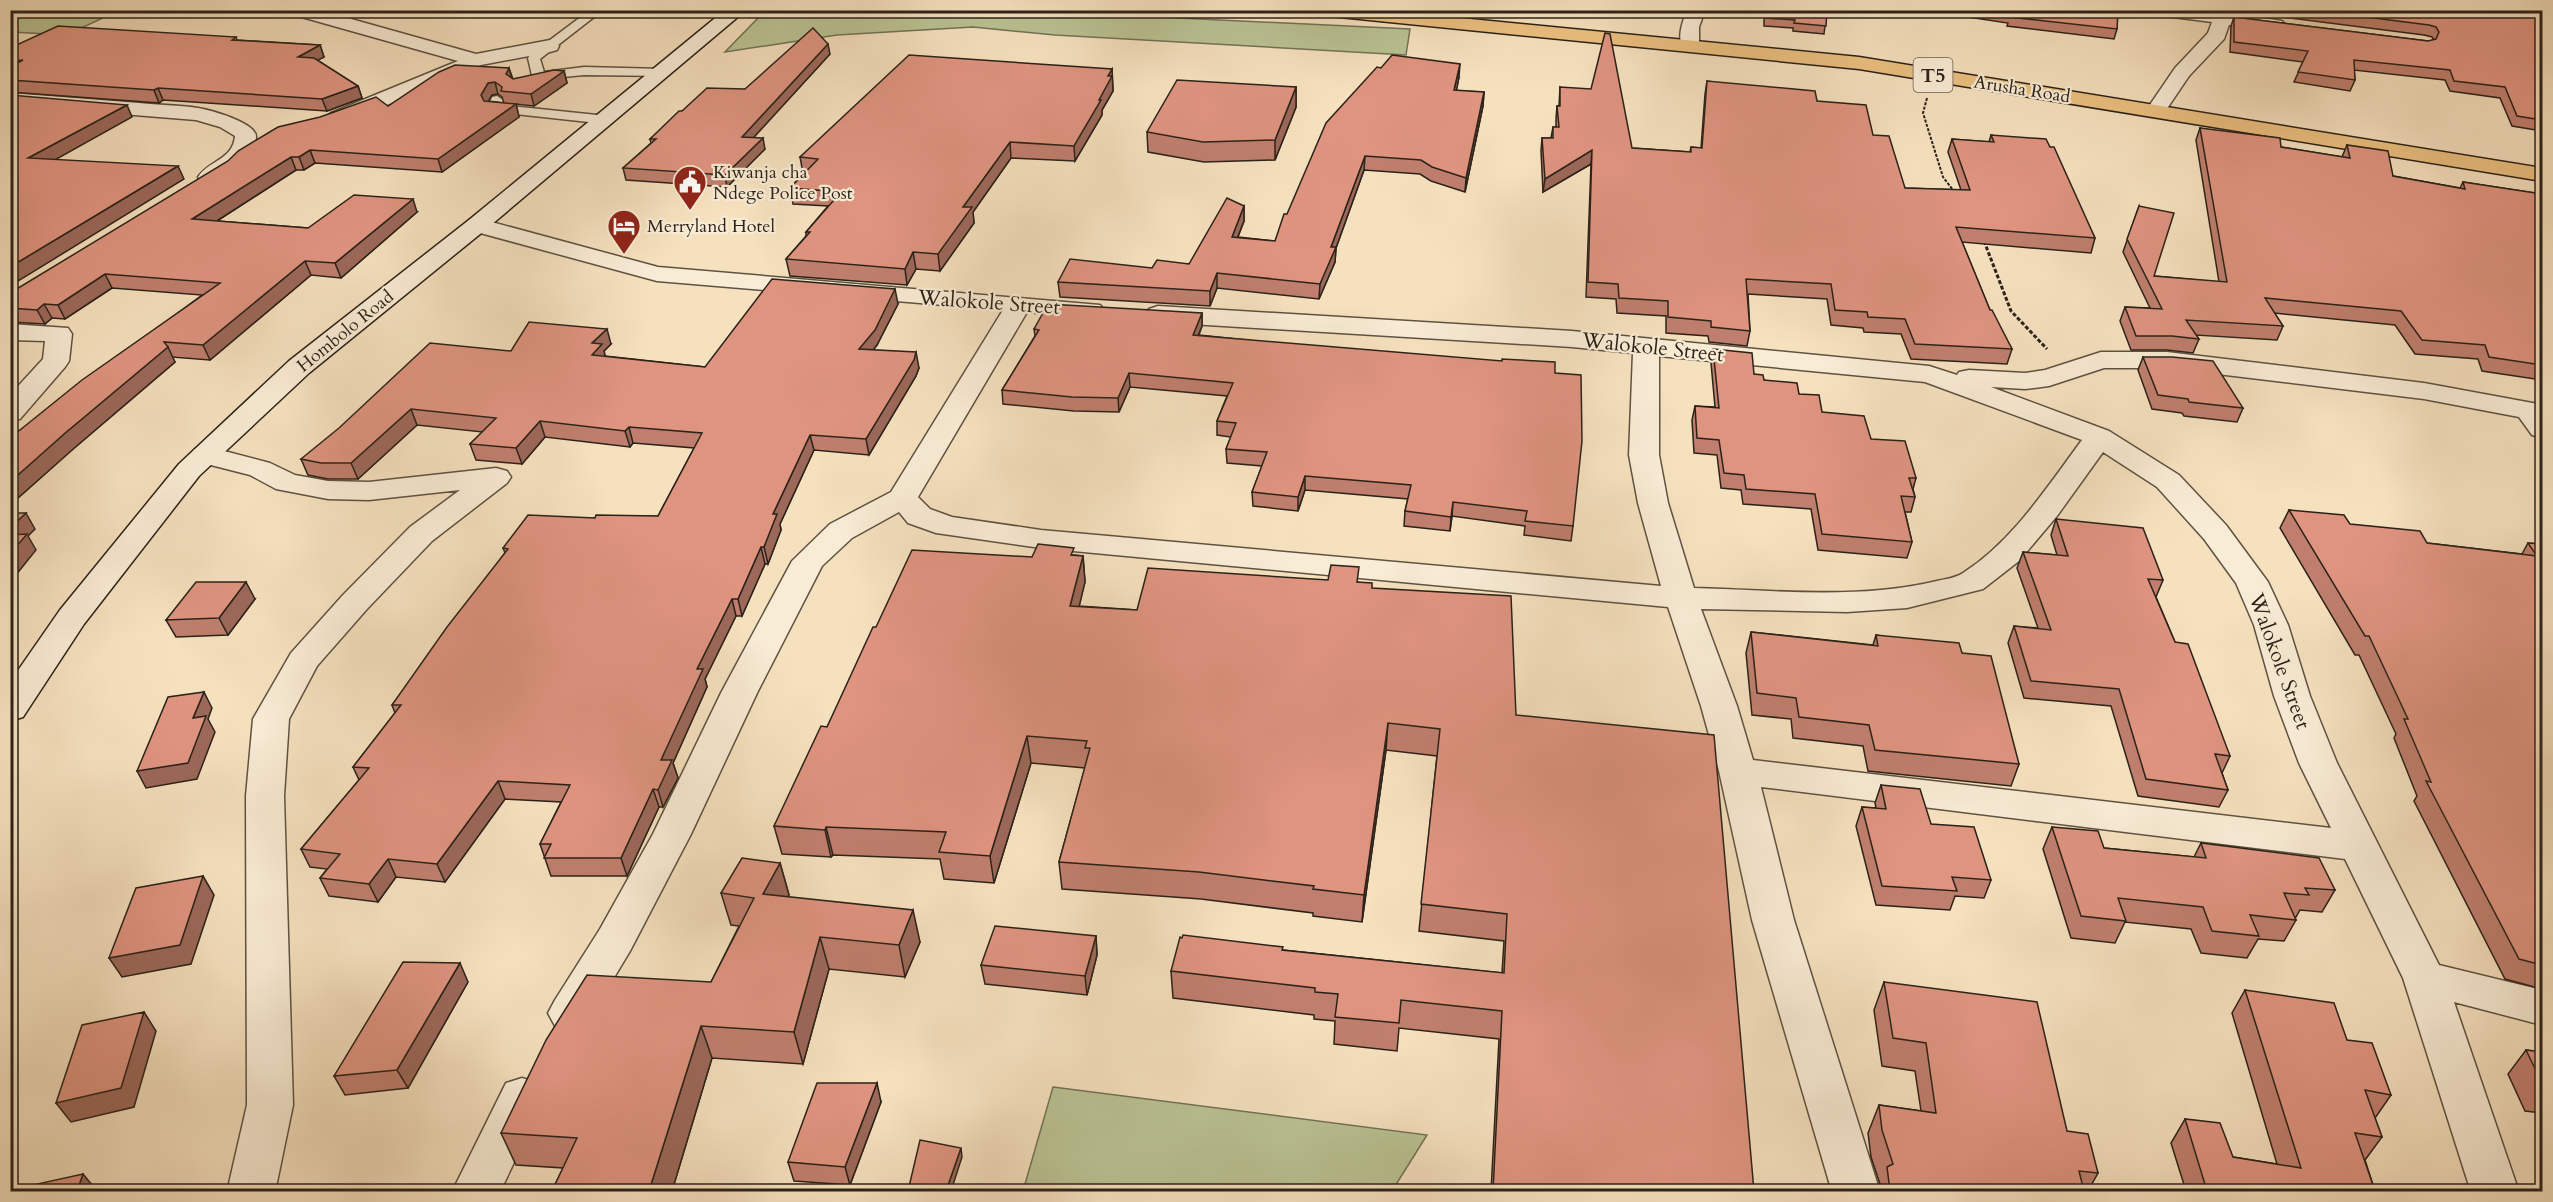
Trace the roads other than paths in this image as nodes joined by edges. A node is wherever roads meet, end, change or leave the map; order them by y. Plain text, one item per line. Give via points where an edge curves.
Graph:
1 (297, 10) edge
2 (598, 10) edge
3 (737, 10) edge
4 (1319, 10) edge
5 (1696, 10) edge
6 (2157, 10) edge
7 (1365, 12) edge
8 (2202, 13) edge
9 (2222, 18) junction
10 (2291, 24) edge
11 (1690, 45) junction
12 (550, 46) junction
13 (476, 60) junction
14 (663, 73) junction
15 (10, 99) edge
16 (497, 100) edge
17 (2155, 112) junction
18 (607, 120) junction
19 (317, 124) edge
20 (2542, 175) edge
21 (187, 190) edge
22 (477, 225) junction
23 (1019, 305) junction
24 (10, 332) edge
25 (1646, 346) junction
26 (1929, 374) junction
27 (10, 413) edge
28 (2542, 429) edge
29 (2099, 437) junction
30 (205, 454) junction
31 (902, 498) junction
32 (1681, 598) junction
33 (10, 709) edge
34 (1737, 771) junction
35 (2358, 846) junction
36 (2424, 978) junction
37 (2542, 1007) edge
38 (251, 1191) edge
39 (476, 1191) edge
40 (1856, 1191) edge
41 (2495, 1191) edge

1 - 13 street
2 - 12 lane
3 - 14 street, Hombolo Road
4 - 7 highway, Arusha Road / T5
5 - 11 street via 1690,27
6 - 8 street
7 - 11 highway, Arusha Road / T5
8 - 9 street
9 - 10 street
9 - 17 street via 2217,35 2182,72
11 - 17 highway, Arusha Road / T5 via 1933,74
12 - 13 street
12 - 14 lane via 534,58 533,79 584,71
13 - 19 street
14 - 18 street, Hombolo Road
15 - 21 street via 198,114 256,138 224,167
16 - 18 lane via 493,108
17 - 20 highway, Arusha Road / T5
18 - 22 street, Hombolo Road
22 - 23 street, Walokole Street via 657,274
22 - 30 street, Hombolo Road via 299,367
23 - 25 street, Walokole Street
23 - 31 street
24 - 27 street via 58,334 56,361
25 - 26 street, Walokole Street
25 - 32 street via 1644,455 1653,503
26 - 28 street via 2025,381 2049,378 2101,360 2167,360 2424,391 2528,410
26 - 29 street, Walokole Street
29 - 32 street via 2008,554 1972,582 1907,598 1847,602
29 - 35 street, Walokole Street via 2168,481 2215,532 2252,582 2271,625 2292,696 2318,763
30 - 33 street, Hombolo Road via 72,617
30 - 38 street via 260,469 287,483 328,490 369,491 496,477 421,534 355,602 303,661 271,719 265,796 270,1105
31 - 32 street via 919,516 947,526 1041,539
31 - 39 street via 841,531 808,561 672,834 615,940 544,1055
32 - 34 street
34 - 35 street
34 - 40 street via 1773,920
35 - 36 street, Walokole Street
36 - 37 street
36 - 41 street, Walokole Street

